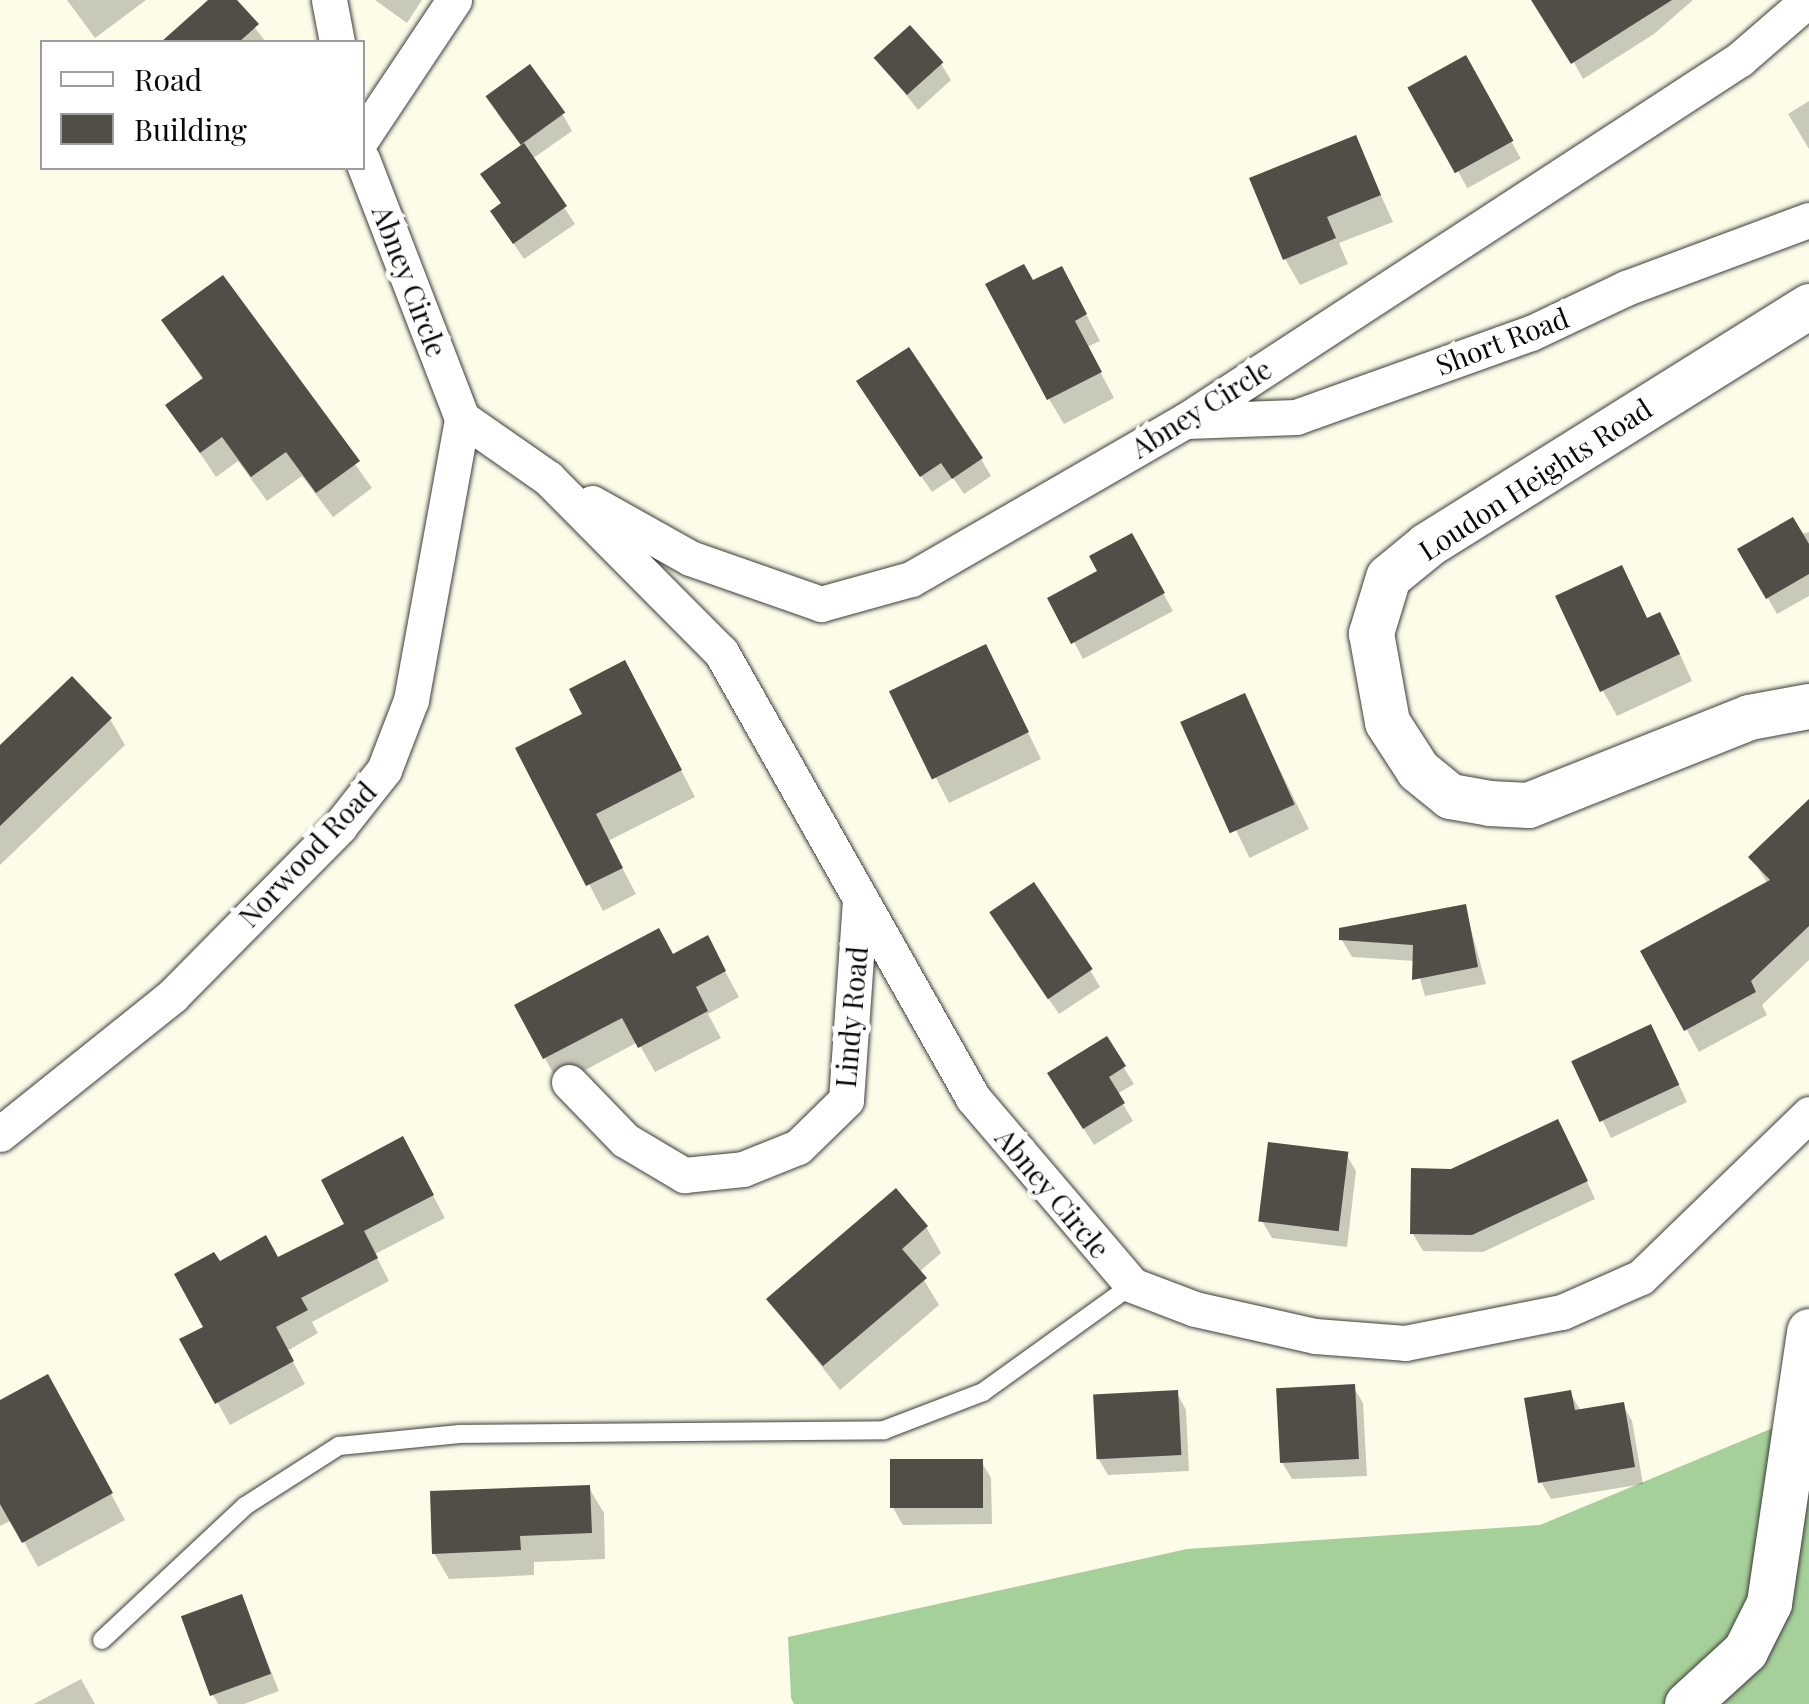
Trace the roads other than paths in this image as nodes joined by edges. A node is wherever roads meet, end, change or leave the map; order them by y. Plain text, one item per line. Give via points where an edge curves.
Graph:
1 (329, 0) edge
2 (454, 0) edge
3 (1808, 0) edge
4 (337, 40) edge
5 (365, 134) edge
6 (365, 167) edge
7 (1809, 220) edge
8 (1809, 306) edge
9 (462, 418) junction
10 (1185, 421) junction
11 (548, 478) junction
12 (1809, 706) edge
13 (860, 902) junction
14 (569, 1082) dead end
15 (1809, 1114) edge
16 (0, 1134) edge
17 (1132, 1285) junction
18 (1809, 1331) edge
19 (102, 1640) dead end
20 (1687, 1704) edge

1 - 4 street
2 - 5 street
3 - 10 street, Abney Circle via 1740,59
6 - 9 street, Abney Circle
7 - 10 street, Short Road via 1626,288 1530,333 1296,417
8 - 12 street, Loudon Heights Road via 1427,545 1388,576 1371,633 1387,722 1418,770 1450,796 1488,803 1528,805 1749,717
9 - 11 street, Abney Circle
9 - 16 street, Norwood Road via 412,700 384,770 339,827 172,996
10 - 11 street, Abney Circle via 911,580 820,604 690,558
11 - 13 street, Abney Circle via 721,652
13 - 14 street, Lindy Road via 846,1100 798,1147 743,1169 684,1175 625,1140
13 - 17 street, Abney Circle via 973,1098
15 - 17 street, Abney Circle via 1641,1277 1562,1312 1405,1342 1315,1336 1195,1309
17 - 19 lane via 983,1392 884,1430 458,1434 339,1446 245,1506
18 - 20 street via 1770,1603 1744,1651

